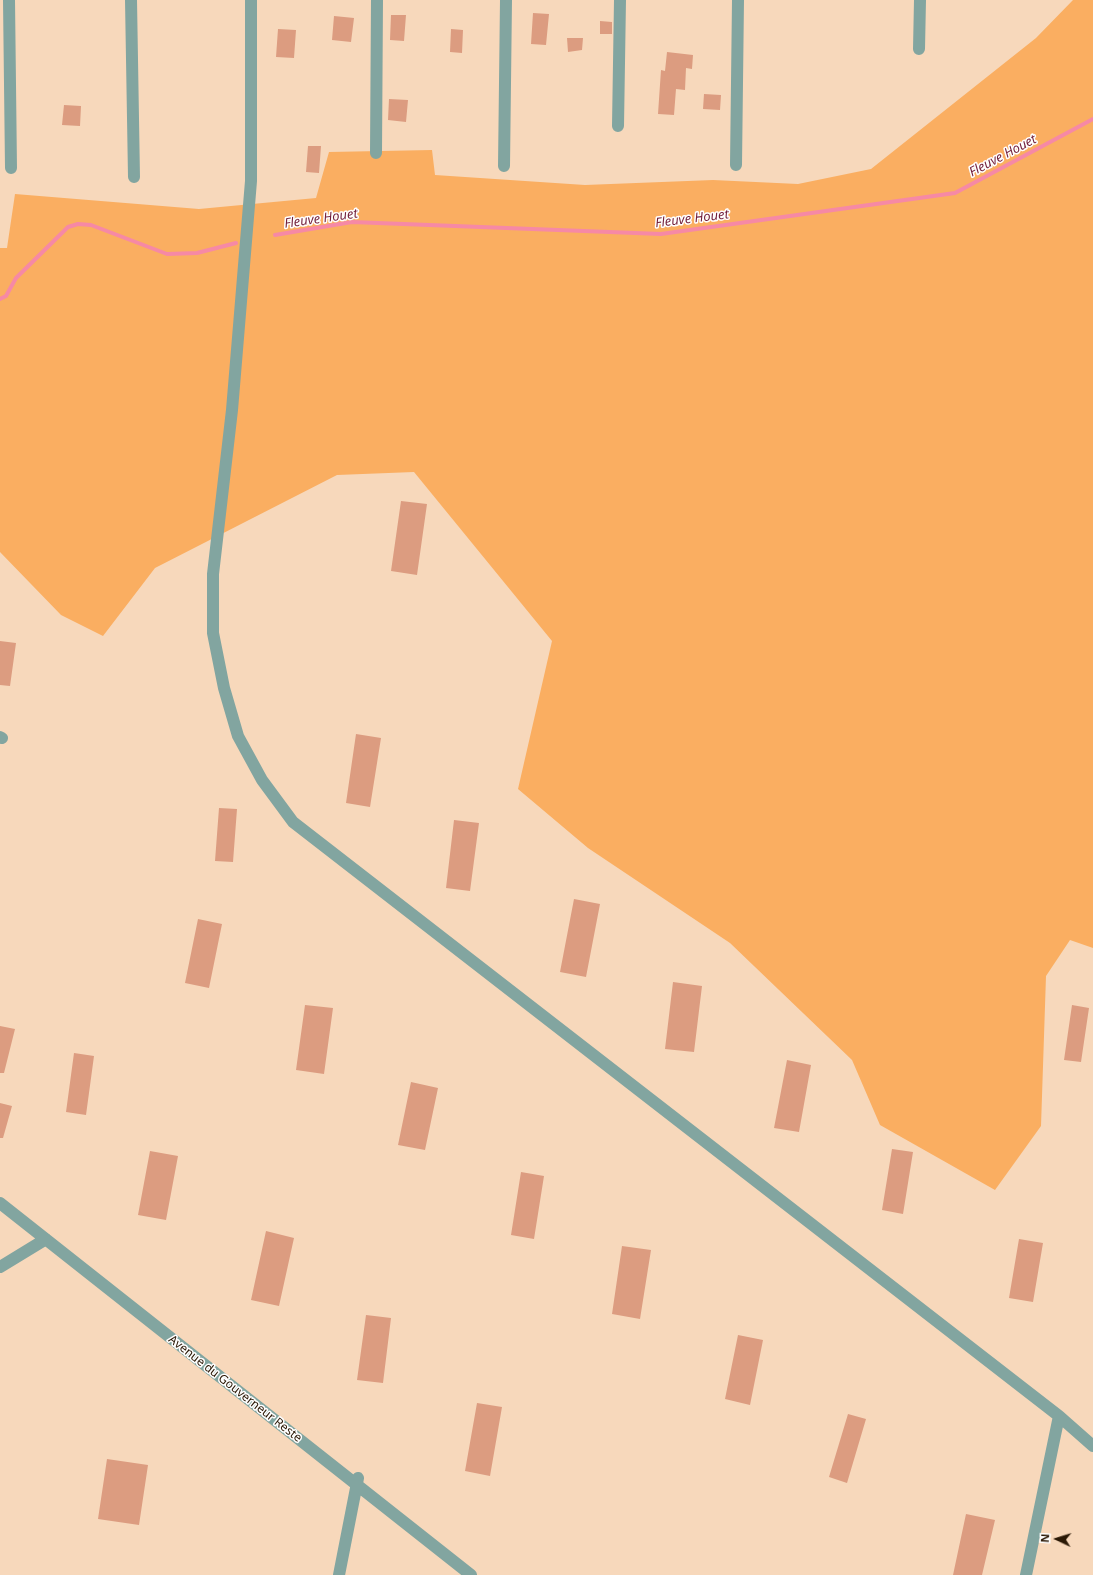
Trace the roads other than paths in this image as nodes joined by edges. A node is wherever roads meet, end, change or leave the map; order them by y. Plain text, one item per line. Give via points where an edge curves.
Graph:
1 (9, 0) edge
2 (131, 0) edge
3 (251, 0) edge
4 (377, 0) edge
5 (506, 0) edge
6 (620, 0) edge
7 (738, 0) edge
8 (920, 0) edge
9 (919, 48) dead end
10 (618, 126) dead end
11 (376, 153) dead end
12 (736, 165) dead end
13 (504, 166) dead end
14 (11, 168) dead end
15 (134, 177) dead end
16 (0, 1203) edge
17 (46, 1239) junction
18 (0, 1267) edge
19 (1059, 1416) junction
20 (1093, 1446) edge
21 (359, 1476) dead end
22 (339, 1575) edge
23 (471, 1575) edge
24 (1026, 1575) edge

1 - 14 street
2 - 15 street
3 - 19 street via 251,181 232,410 213,574 213,633 224,688 238,736 262,780 293,822
4 - 11 street
5 - 13 street
6 - 10 street
7 - 12 street
8 - 9 street
16 - 17 street, Avenue du Gouverneur Reste
17 - 18 street
17 - 23 street, Avenue du Gouverneur Reste
19 - 20 street
19 - 24 street
21 - 22 street

